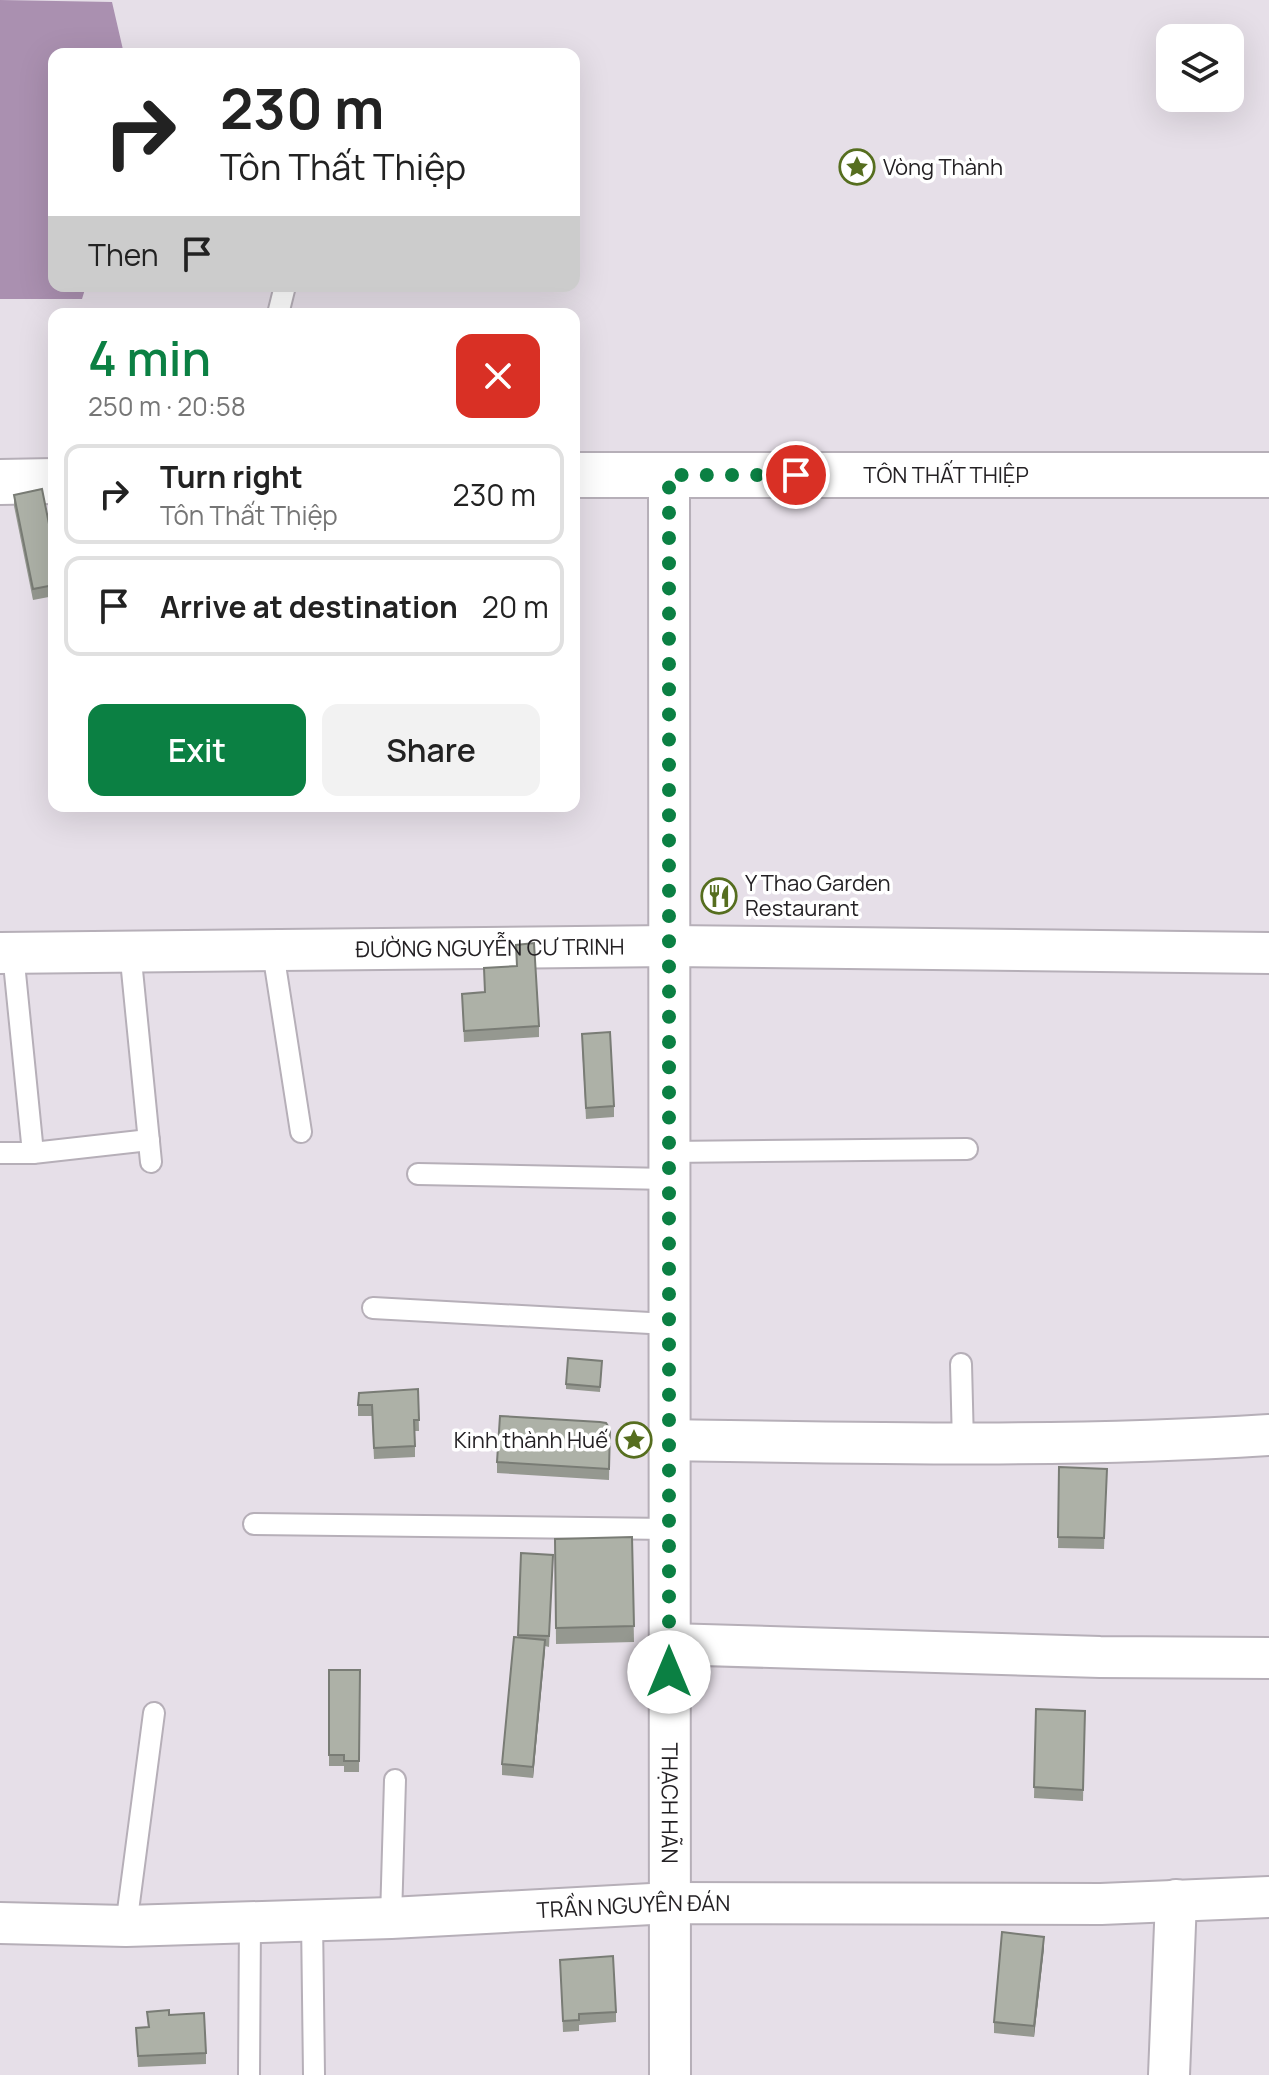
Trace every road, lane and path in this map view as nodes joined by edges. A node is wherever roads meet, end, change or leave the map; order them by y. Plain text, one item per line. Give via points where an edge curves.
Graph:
1 (580, 475) edge
2 (669, 475) junction
3 (1269, 475) edge
4 (48, 481) edge
5 (0, 482) edge
6 (670, 946) junction
7 (130, 950) junction
8 (273, 952) junction
9 (6, 953) edge
10 (1269, 953) edge
11 (301, 1132) dead end
12 (149, 1140) junction
13 (967, 1149) dead end
14 (0, 1153) edge
15 (33, 1153) junction
16 (151, 1162) dead end
17 (668, 1166) junction
18 (418, 1174) dead end
19 (373, 1308) dead end
20 (668, 1324) junction
21 (961, 1364) dead end
22 (1269, 1435) edge
23 (669, 1440) junction
24 (963, 1444) junction
25 (254, 1524) dead end
26 (669, 1529) junction
27 (669, 1644) junction
28 (1269, 1658) edge
29 (154, 1713) dead end
30 (395, 1780) dead end
31 (1269, 1897) edge
32 (1176, 1900) junction
33 (670, 1903) junction
34 (391, 1918) junction
35 (312, 1919) junction
36 (250, 1921) junction
37 (0, 1923) edge
38 (126, 1926) junction
39 (249, 2075) edge
40 (314, 2075) edge
41 (670, 2075) edge
42 (1169, 2075) edge

1 - 2 street, TÔN THẤT THIỆP
2 - 3 street, TÔN THẤT THIỆP
2 - 6 street, THẠCH HÃN
4 - 5 street
6 - 8 street, ĐƯỜNG NGUYỄN CƯ TRINH
6 - 10 street, ĐƯỜNG NGUYỄN CƯ TRINH
6 - 17 street, THẠCH HÃN
7 - 8 street, ĐƯỜNG NGUYỄN CƯ TRINH
7 - 9 street, ĐƯỜNG NGUYỄN CƯ TRINH
7 - 12 lane
8 - 11 lane
9 - 15 lane
12 - 15 lane
12 - 16 lane
13 - 17 lane
14 - 15 lane
17 - 18 lane
17 - 20 street, THẠCH HÃN
19 - 20 lane
20 - 23 street, THẠCH HÃN
21 - 24 lane
22 - 24 street
23 - 24 street
23 - 26 street, THẠCH HÃN
25 - 26 lane
26 - 27 street, THẠCH HÃN
27 - 28 street
27 - 33 street, THẠCH HÃN
29 - 38 lane
30 - 34 lane
31 - 32 street, TRẦN NGUYÊN ĐÁN
32 - 33 street, TRẦN NGUYÊN ĐÁN
32 - 42 street
33 - 34 street, TRẦN NGUYÊN ĐÁN
33 - 41 street, THẠCH HÃN
34 - 35 street, TRẦN NGUYÊN ĐÁN
35 - 36 street, TRẦN NGUYÊN ĐÁN
35 - 40 lane
36 - 38 street, TRẦN NGUYÊN ĐÁN
36 - 39 lane
37 - 38 street, TRẦN NGUYÊN ĐÁN

